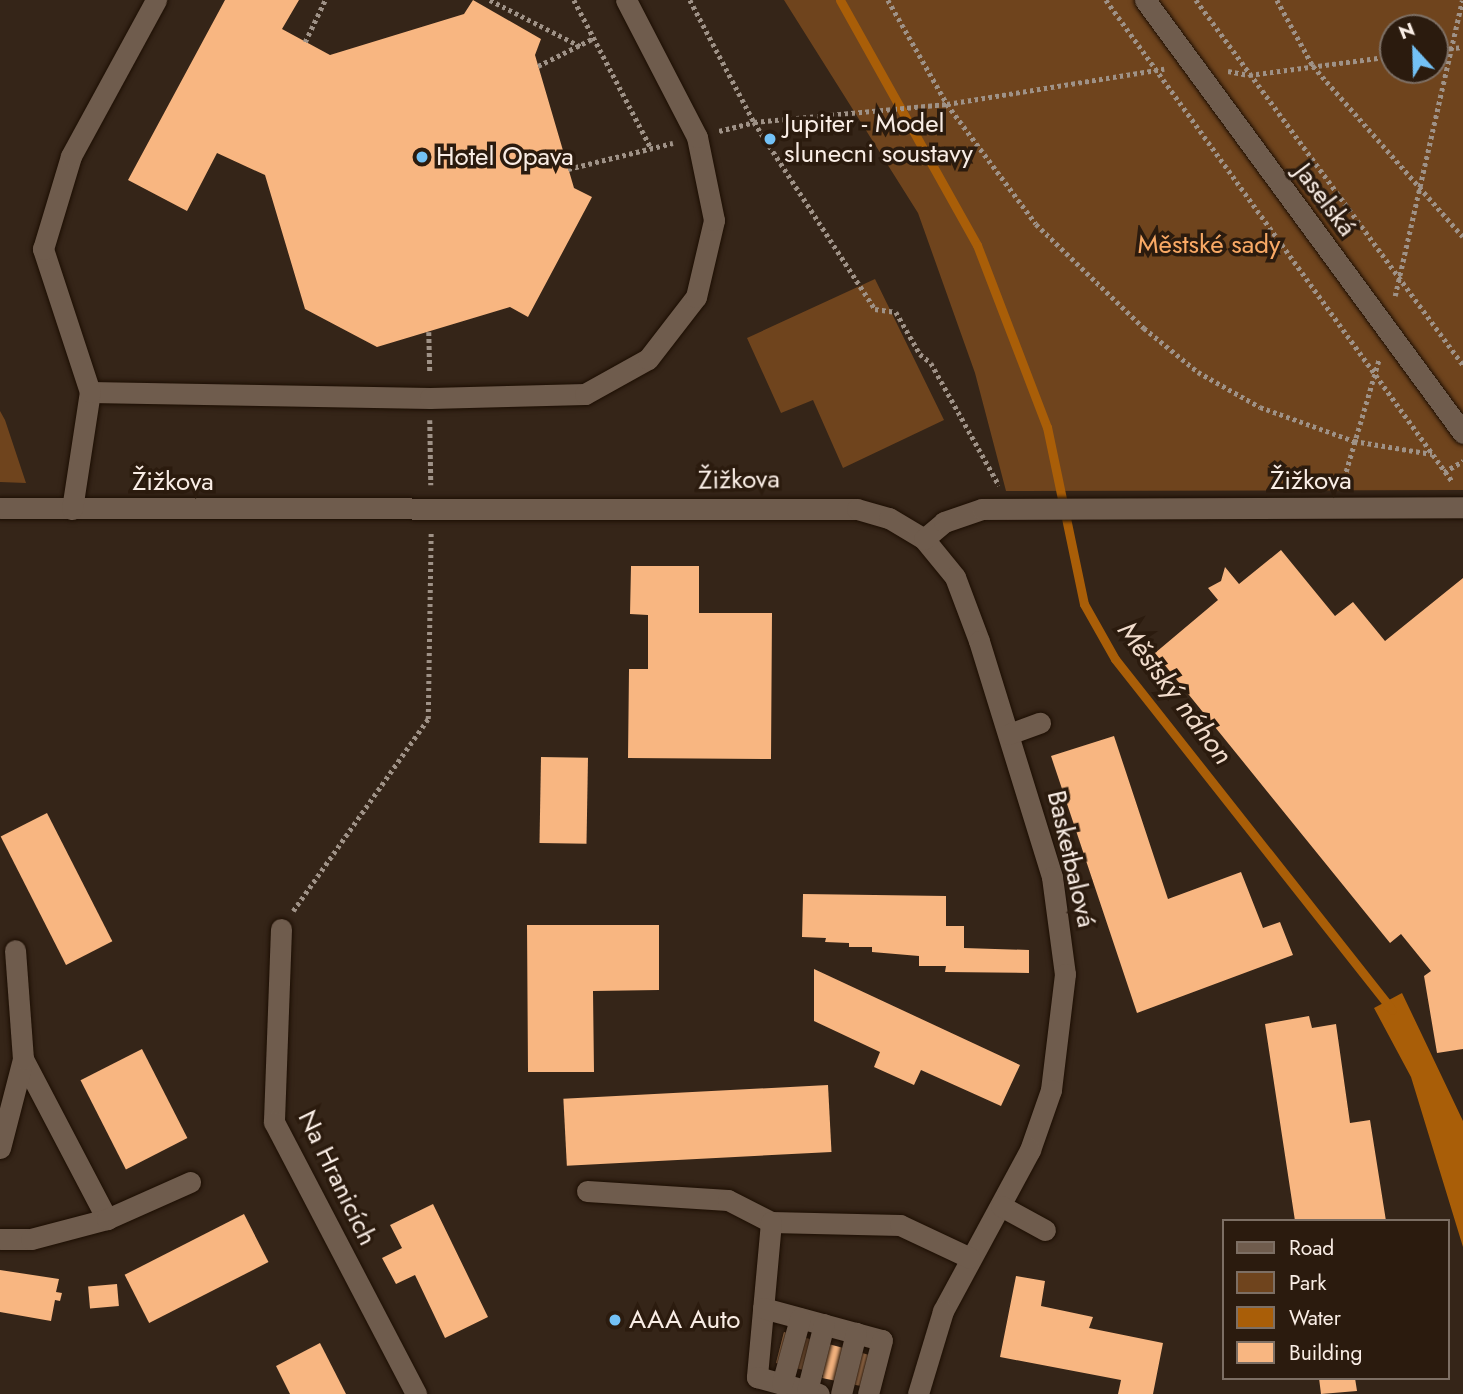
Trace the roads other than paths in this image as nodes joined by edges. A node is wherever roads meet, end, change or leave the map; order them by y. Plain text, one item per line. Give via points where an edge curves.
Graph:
1 (156, 0) edge
2 (626, 0) edge
3 (1145, 0) edge
4 (90, 392) junction
5 (1463, 433) edge
6 (1460, 498) edge
7 (0, 508) edge
8 (72, 509) junction
9 (924, 539) junction
10 (1040, 723) dead end
11 (1009, 734) junction
12 (281, 929) road end
13 (15, 950) dead end
14 (23, 1059) junction
15 (0, 1148) edge
16 (190, 1182) dead end
17 (587, 1191) dead end
18 (1001, 1206) junction
19 (107, 1219) junction
20 (771, 1222) junction
21 (1045, 1230) dead end
22 (0, 1239) edge
23 (970, 1258) junction
24 (763, 1308) junction
25 (800, 1318) junction
26 (824, 1324) junction
27 (856, 1333) junction
28 (782, 1384) junction
29 (813, 1392) edge
30 (416, 1394) edge
31 (841, 1394) edge
32 (868, 1394) edge
33 (918, 1394) edge

1 - 4 street via 71,156 43,249
2 - 4 street via 697,137 714,220 696,297 648,359 585,394 430,398
3 - 5 street, Jaselská
4 - 8 street
6 - 9 street, Žižkova via 1012,507 964,513
7 - 8 street, Žižkova
8 - 9 street, Žižkova via 858,509 889,518
9 - 11 street, Basketbalová via 942,558 966,602
10 - 11 street
11 - 18 street, Basketbalová via 1052,877 1065,974 1051,1090 1030,1150
12 - 30 street, Na Hranicích via 274,1122
13 - 14 street
14 - 15 street
14 - 19 street
16 - 19 street
17 - 20 street via 728,1200
18 - 21 street
18 - 23 street, Basketbalová
19 - 22 street via 32,1239
20 - 23 street via 900,1225
20 - 24 street
23 - 33 street, Basketbalová via 943,1311
24 - 25 street
24 - 28 street via 757,1377
25 - 26 street
25 - 28 street
26 - 27 street
26 - 29 street
27 - 31 street
27 - 32 street via 882,1340
28 - 29 street

